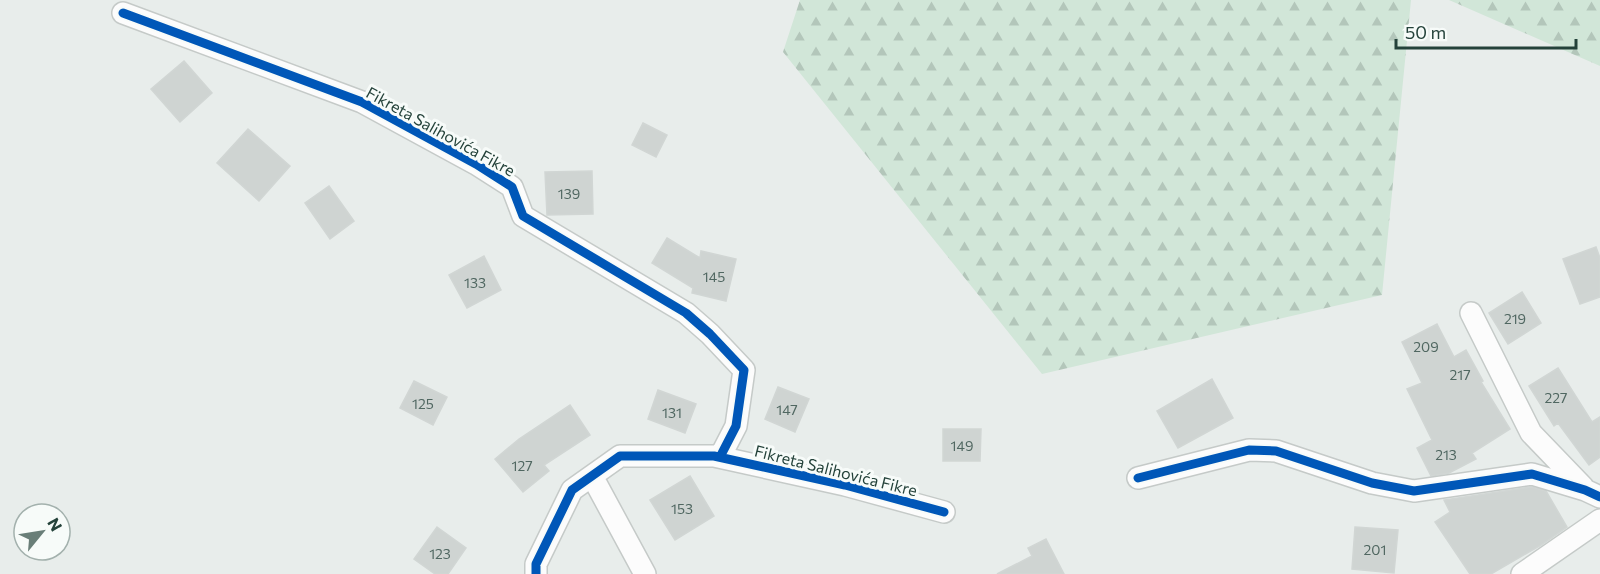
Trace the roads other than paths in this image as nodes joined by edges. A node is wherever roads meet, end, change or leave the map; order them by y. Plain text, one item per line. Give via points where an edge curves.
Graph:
1 (123, 13) dead end
2 (1471, 313) dead end
3 (720, 457) junction
4 (592, 476) junction
5 (1138, 478) dead end
6 (1593, 493) edge
7 (944, 512) dead end
8 (1600, 520) edge
9 (536, 574) edge
10 (645, 574) edge
11 (1522, 574) edge

1 - 3 street, Fikreta Salihovića Fikre via 362,102 512,187 524,216 686,313 744,370 736,426
2 - 6 street via 1531,433 1560,466
3 - 4 street, Fikreta Salihovića Fikre via 620,456
3 - 7 street, Fikreta Salihovića Fikre
4 - 9 street, Fikreta Salihovića Fikre via 572,490 536,564
4 - 10 street
5 - 6 street via 1249,450 1276,451 1372,483 1414,491 1533,474
8 - 11 street

